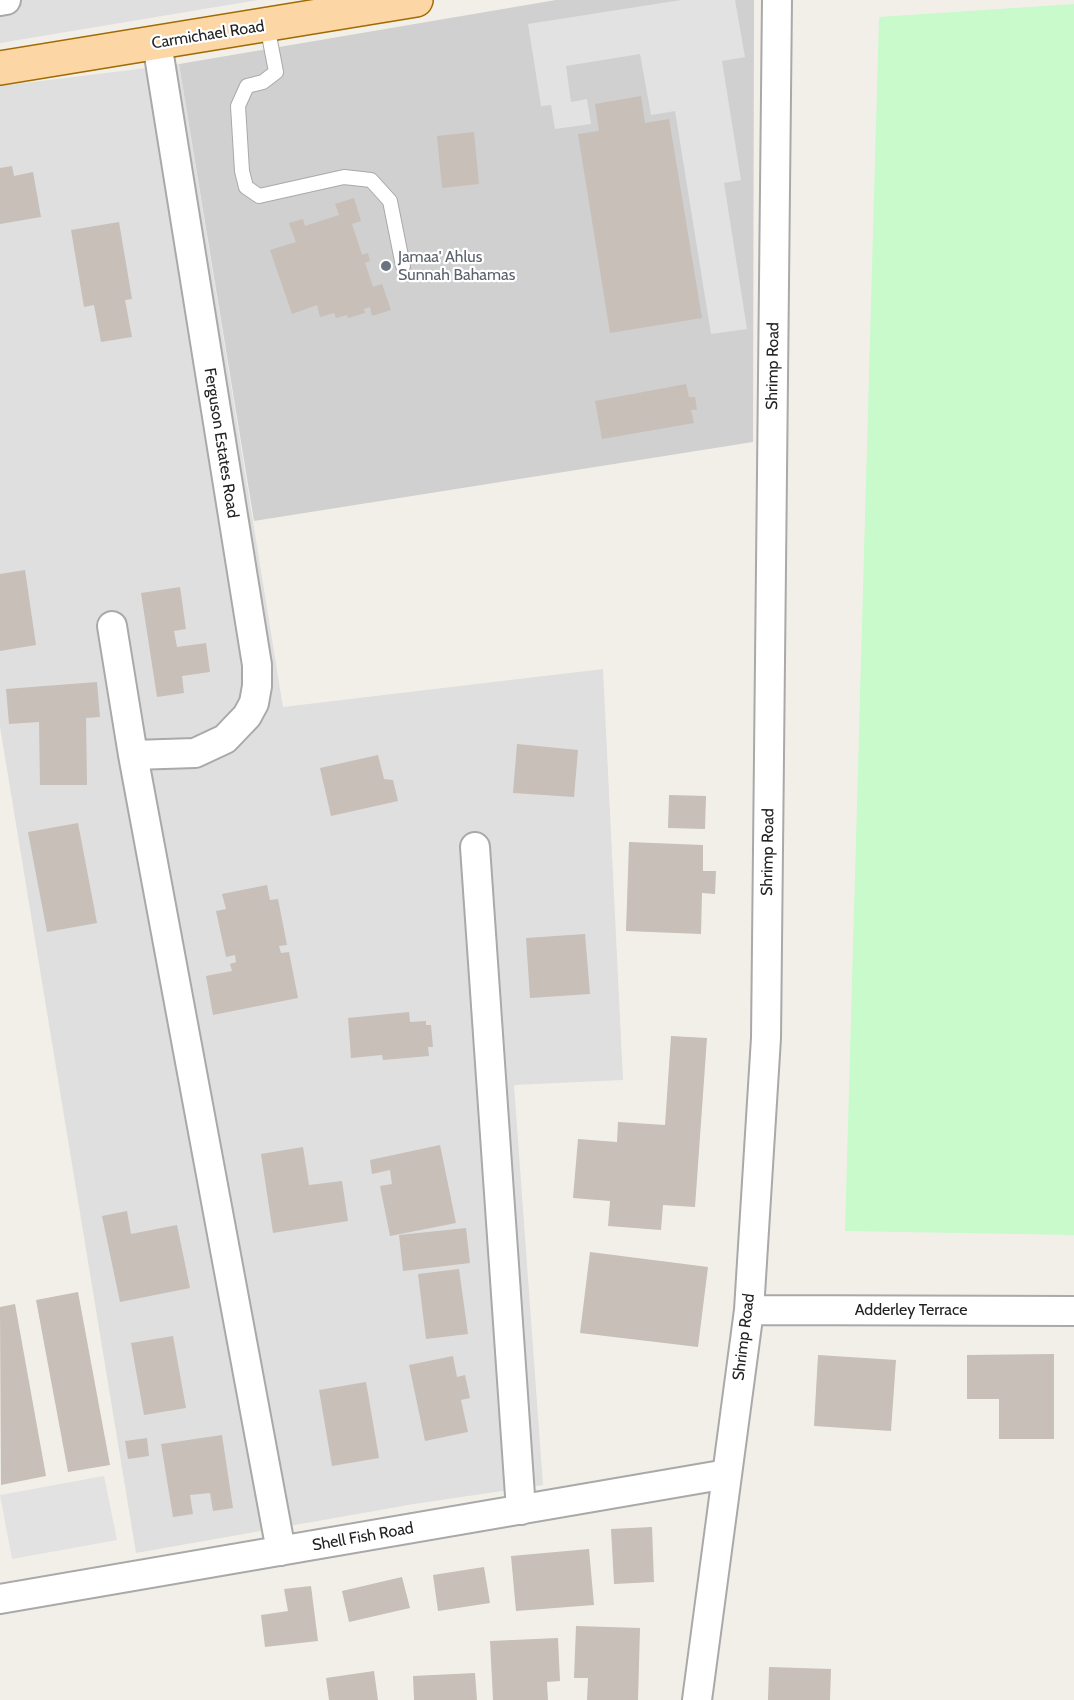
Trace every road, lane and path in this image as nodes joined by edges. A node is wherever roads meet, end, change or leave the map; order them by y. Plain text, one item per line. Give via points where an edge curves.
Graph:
1 (6, 0) edge
2 (416, 0) edge
3 (777, 0) edge
4 (0, 1) edge
5 (267, 25) junction
6 (157, 43) junction
7 (0, 68) edge
8 (403, 266) dead end
9 (112, 626) dead end
10 (133, 755) junction
11 (475, 847) dead end
12 (748, 1310) junction
13 (1074, 1311) edge
14 (727, 1474) junction
15 (521, 1510) junction
16 (281, 1551) junction
17 (0, 1599) edge
18 (697, 1700) edge

1 - 4 street
2 - 5 main road, Carmichael Road
3 - 12 street, Shrimp Road via 766,1038
5 - 6 main road, Carmichael Road
5 - 8 lane via 276,72 263,82 247,86 238,106 246,187 259,196 344,177 371,180 390,201
6 - 7 main road, Carmichael Road
6 - 10 street, Ferguson Estates Road via 257,665 257,686 247,716 225,739 195,753
9 - 10 street
10 - 16 street
11 - 15 street
12 - 13 street, Adderley Terrace
12 - 14 street, Shrimp Road
14 - 15 street, Shell Fish Road
14 - 18 street, Shrimp Road
15 - 16 street, Shell Fish Road
16 - 17 street, Shell Fish Road

